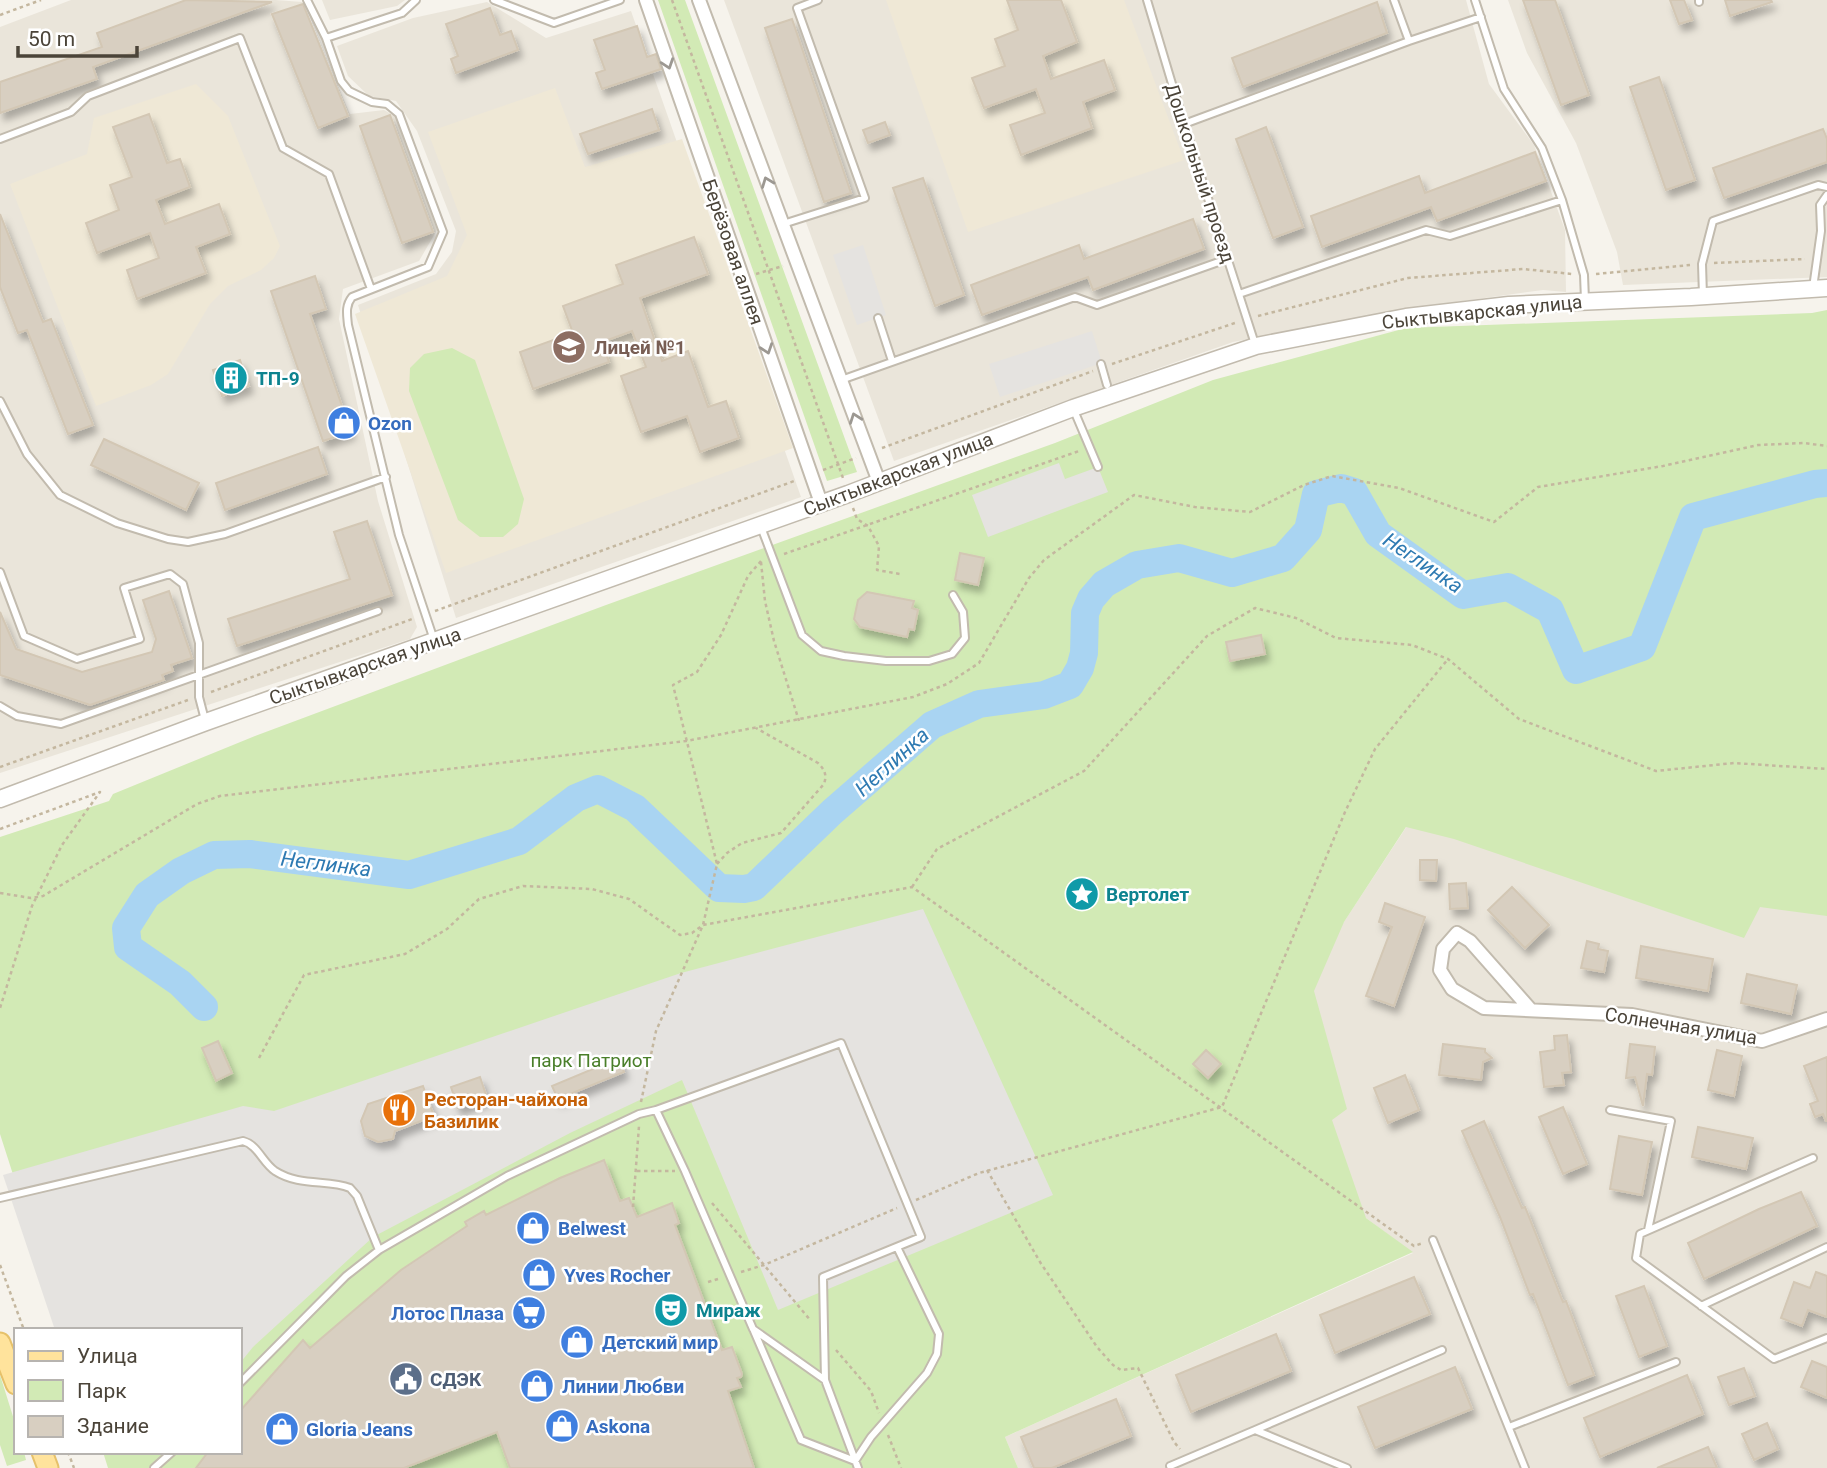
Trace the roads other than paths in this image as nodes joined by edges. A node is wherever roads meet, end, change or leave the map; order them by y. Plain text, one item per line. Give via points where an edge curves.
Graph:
1 (307, 0) edge
2 (416, 0) edge
3 (494, 0) edge
4 (621, 0) edge
5 (646, 0) edge
6 (699, 0) edge
7 (818, 0) edge
8 (1147, 0) edge
9 (1394, 0) edge
10 (1475, 0) edge
11 (1481, 17) junction
12 (326, 38) junction
13 (1409, 41) junction
14 (1184, 124) junction
15 (0, 139) edge
16 (1827, 187) edge
17 (1827, 195) edge
18 (1562, 200) junction
19 (783, 224) junction
20 (1824, 231) edge
21 (1227, 259) junction
22 (371, 289) junction
23 (1820, 289) edge
24 (1239, 294) junction
25 (1703, 296) junction
26 (1586, 302) junction
27 (878, 318) dead end
28 (1256, 346) junction
29 (892, 361) junction
30 (1101, 364) dead end
31 (841, 380) junction
32 (1107, 386) dead end
33 (0, 401) edge
34 (1073, 408) junction
35 (1098, 467) dead end
36 (386, 477) junction
37 (879, 482) junction
38 (821, 503) junction
39 (761, 525) junction
40 (0, 572) edge
41 (953, 595) dead end
42 (378, 611) dead end
43 (435, 642) junction
44 (199, 676) junction
45 (0, 706) edge
46 (206, 722) junction
47 (0, 799) edge
48 (1531, 1010) junction
49 (1827, 1019) edge
50 (656, 1110) junction
51 (1610, 1111) dead end
52 (1813, 1158) dead end
53 (0, 1198) edge
54 (1648, 1230) junction
55 (1433, 1240) road end
56 (897, 1247) junction
57 (1827, 1247) edge
58 (379, 1250) junction
59 (1700, 1306) junction
60 (753, 1329) junction
61 (1827, 1338) edge
62 (0, 1343) edge
63 (1442, 1350) dead end
64 (1676, 1362) dead end
65 (14, 1379) edge
66 (825, 1380) junction
67 (242, 1381) edge
68 (1509, 1427) junction
69 (1255, 1430) junction
70 (170, 1454) edge
71 (857, 1464) edge
72 (154, 1468) edge
73 (1171, 1468) edge
74 (1346, 1468) edge
75 (1525, 1468) edge

1 - 12 lane
2 - 12 lane via 402,13
3 - 4 lane via 554,23
5 -> 38 street, Берёзовая аллея
19 -> 6 street
7 - 19 lane via 797,8 865,198
8 - 14 lane, Дошкольный проезд
9 - 13 lane
10 - 11 lane
11 - 13 lane
11 - 18 lane via 1504,89 1542,148
12 - 22 lane via 349,91 387,104 399,114 443,232 428,267
13 - 14 lane
14 - 21 lane, Дошкольный проезд
15 - 22 lane via 71,112 88,96 240,38 283,148 329,174
16 - 25 lane via 1818,185 1713,221 1702,264
17 - 20 lane via 1820,205
18 - 24 lane via 1450,236 1426,230
18 - 26 lane via 1584,275
19 - 31 street
20 - 23 lane via 1815,259
21 - 24 lane, Дошкольный проезд
21 - 29 lane via 1097,305 1075,297
22 - 36 lane via 352,297 346,311
23 - 25 street, Сыктывкарская улица
24 - 28 lane, Дошкольный проезд
25 - 26 street, Сыктывкарская улица
26 - 28 street, Сыктывкарская улица via 1406,317
27 - 29 lane
28 - 34 street, Сыктывкарская улица
29 - 31 lane
30 - 32 lane
37 -> 31 street
33 - 36 lane via 26,454 60,495 117,523 168,539 188,542 225,534
34 - 35 lane
34 - 37 street, Сыктывкарская улица
36 - 43 lane via 399,534
37 - 38 street, Сыктывкарская улица
38 - 39 street, Сыктывкарская улица
39 - 41 lane via 802,635 821,650 886,661 929,661 952,654 965,638 963,612
39 - 43 street, Сыктывкарская улица
40 - 44 lane via 24,636 77,659 140,639 124,588 170,574 183,584 199,643
42 - 44 lane
43 - 46 street, Сыктывкарская улица
44 - 45 lane via 61,724 17,716
44 - 46 lane
46 - 47 street, Сыктывкарская улица
48 - 48 street, Солнечная улица via 1484,1007 1452,989 1440,970 1443,949 1457,933 1470,941
48 - 49 street, Солнечная улица via 1632,1015 1762,1041
50 - 56 lane via 841,1043 921,1237
50 - 58 lane via 507,1176
50 - 60 lane
51 - 54 lane via 1671,1121
52 - 54 lane
53 - 58 lane via 243,1141 253,1145 274,1171 311,1183 350,1188
54 - 59 lane via 1640,1234 1636,1258
55 - 68 lane
56 - 66 lane via 823,1277
56 - 71 lane via 939,1334 937,1354 927,1373 871,1437
57 - 59 lane
58 - 67 lane via 345,1276
59 - 61 lane via 1774,1359
60 - 66 lane
60 - 71 lane via 800,1440
62 - 65 main road
63 - 69 lane
64 - 68 lane
66 - 71 lane
68 - 75 lane
69 - 73 lane
69 - 74 lane
70 - 72 lane

